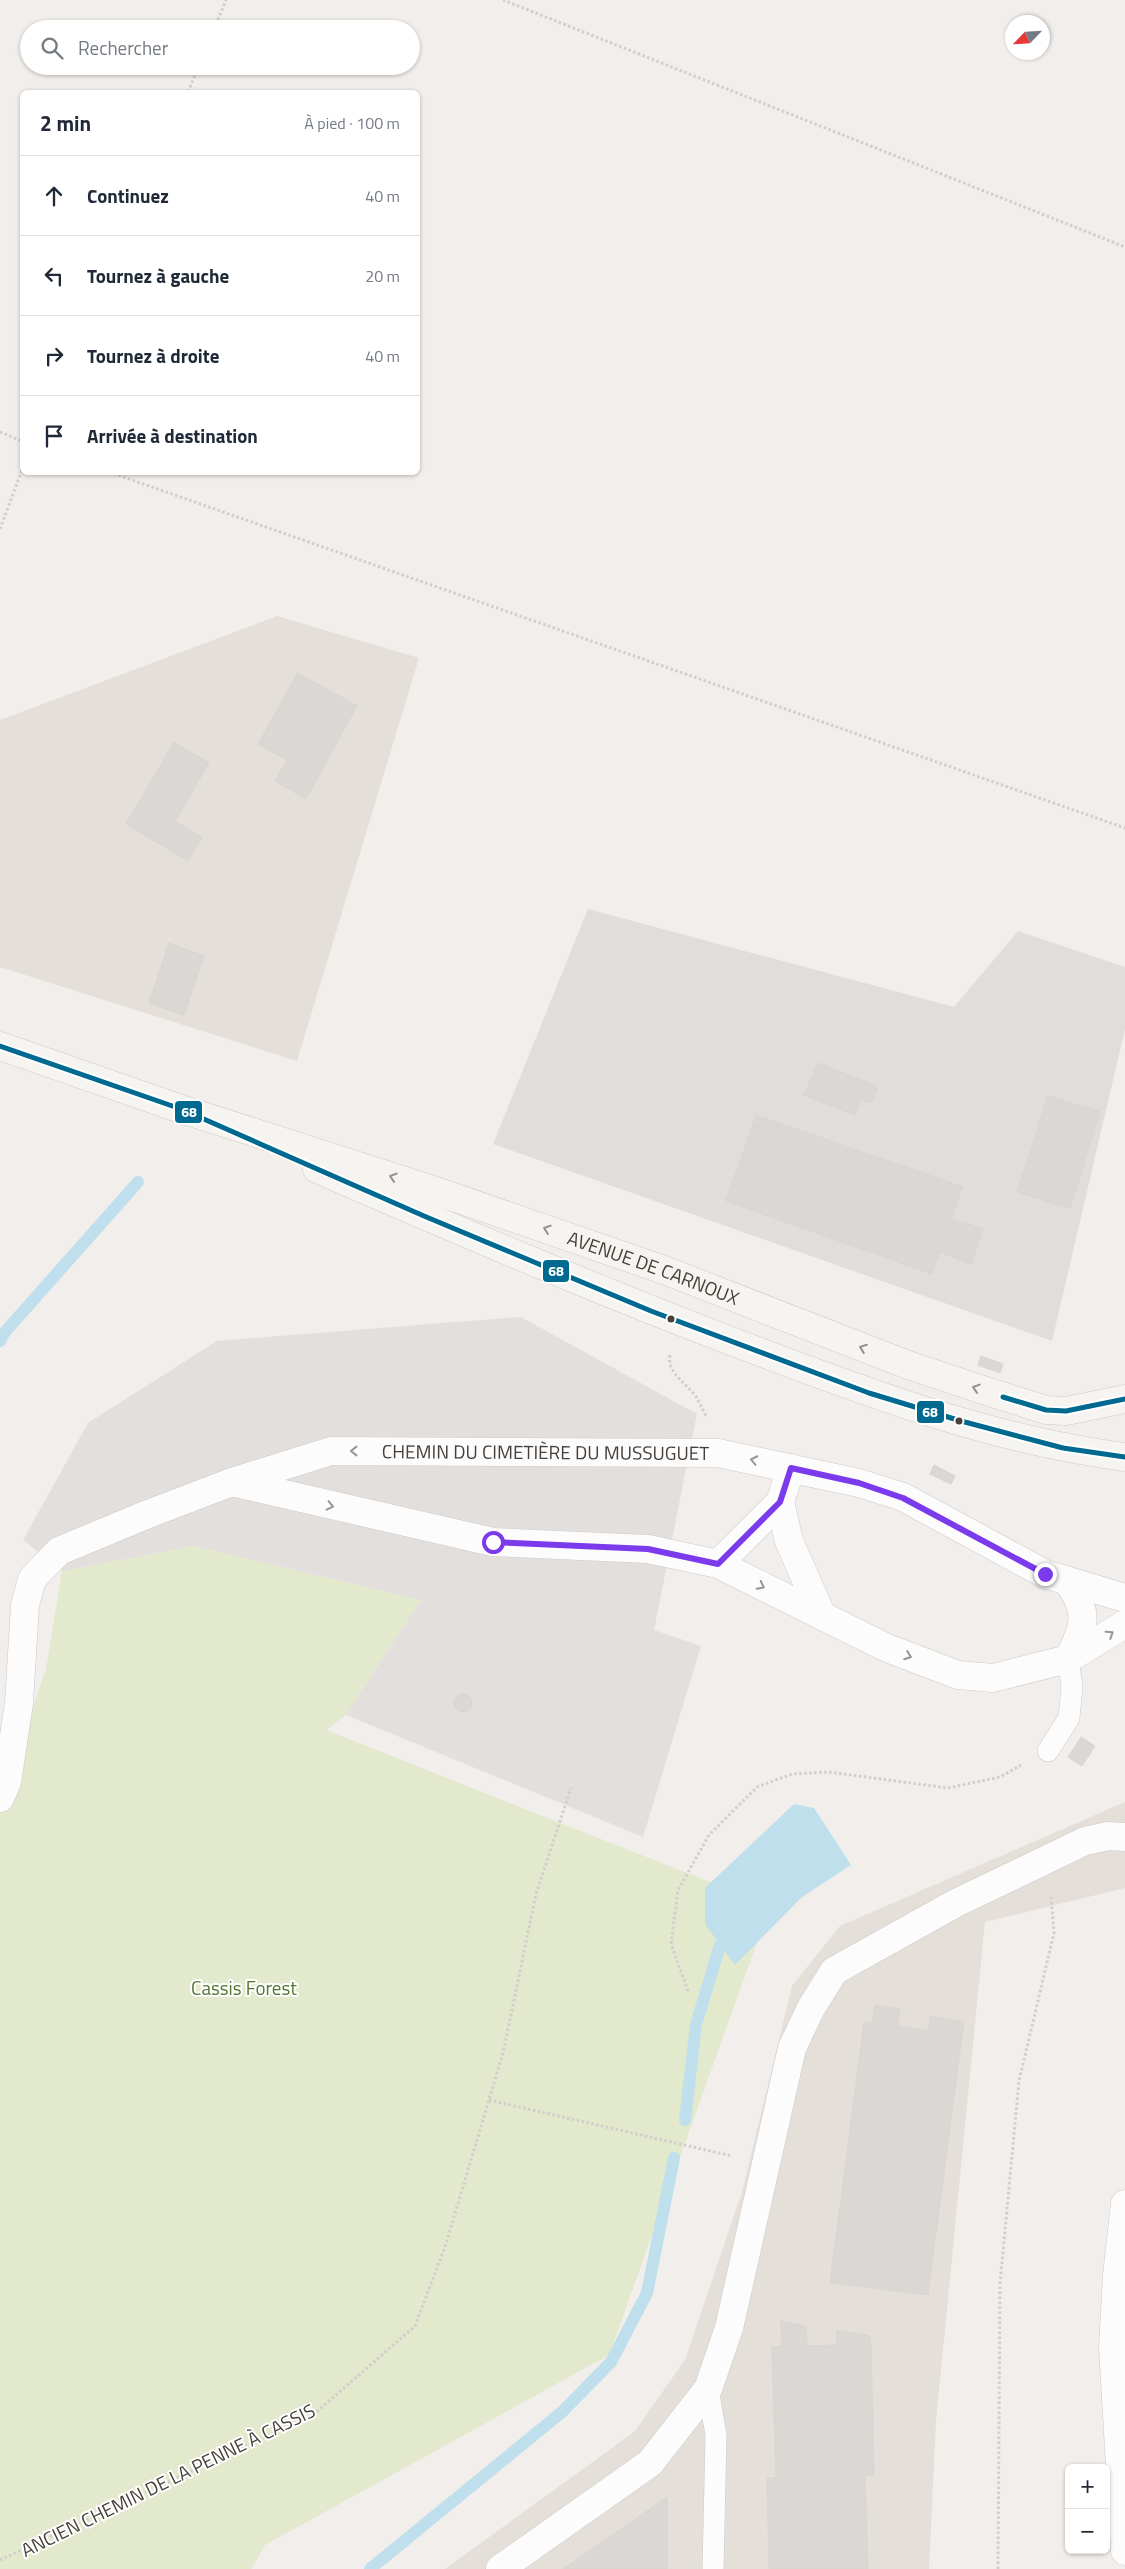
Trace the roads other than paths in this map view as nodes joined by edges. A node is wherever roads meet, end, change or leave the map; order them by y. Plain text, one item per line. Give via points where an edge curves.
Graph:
1 (1, 1047) edge
2 (181, 1109) junction
3 (1125, 1399) edge
4 (1125, 1457) edge
5 (300, 1461) junction
6 (791, 1468) junction
7 (232, 1482) junction
8 (291, 1496) junction
9 (780, 1502) junction
10 (718, 1564) junction
11 (1067, 1581) junction
12 (1125, 1598) edge
13 (822, 1616) junction
14 (1125, 1624) edge
15 (1068, 1659) junction
16 (1048, 1751) road end
17 (0, 1798) edge
18 (1125, 1837) edge
19 (1125, 2204) edge
20 (1121, 2275) edge
21 (708, 2389) junction
22 (1122, 2445) edge
23 (1125, 2551) edge
24 (500, 2569) edge
25 (713, 2569) edge

1 - 2 main road, AVENUE DE CARNOUX
3 -> 2 main road, AVENUE DE CARNOUX via 1066,1411 1046,1410 908,1365 645,1264 430,1189
2 - 4 main road, AVENUE DE CARNOUX via 651,1311 869,1393 1063,1448
6 -> 5 street, CHEMIN DU CIMETIÈRE DU MUSSUGUET via 718,1453 331,1451
5 - 7 street, CHEMIN DU CIMETIÈRE DU MUSSUGUET
5 - 8 street via 286,1472 285,1484
6 - 9 street
6 - 11 street, CHEMIN DU CIMETIÈRE DU MUSSUGUET via 859,1483 903,1498 1045,1574
7 - 8 street
7 - 17 street, CHEMIN DU CIMETIÈRE DU MUSSUGUET via 59,1551 32,1579 25,1606 19,1704 7,1782
8 -> 10 street via 493,1542 648,1549
9 - 10 street
9 - 13 street via 789,1541
10 -> 13 street
11 - 12 street, CHEMIN DU CIMETIÈRE DU MUSSUGUET
11 - 15 street via 1079,1597 1084,1614 1081,1634
13 -> 15 street via 887,1648 958,1675 993,1678
15 -> 14 street
15 - 16 lane via 1072,1687 1069,1718
18 - 21 street via 1108,1836 1085,1841 956,1903 834,1971 792,2048 729,2328
19 - 20 street
20 - 22 street via 1113,2347
21 - 24 street via 650,2463
21 - 25 lane via 716,2435
22 - 23 street

